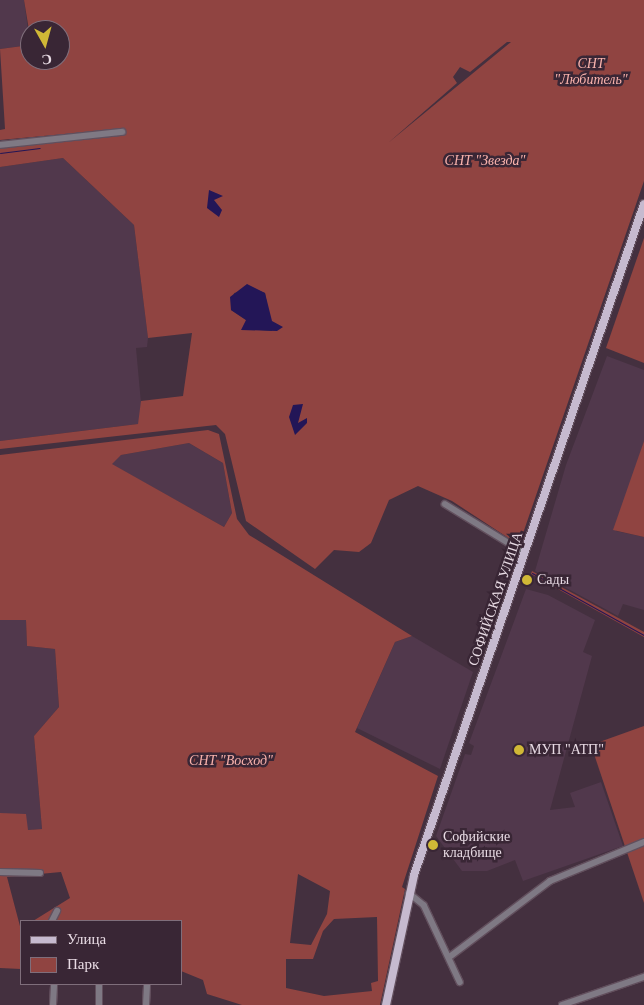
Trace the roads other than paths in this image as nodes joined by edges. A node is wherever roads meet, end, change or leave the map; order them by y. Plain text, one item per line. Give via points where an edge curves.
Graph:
1 (122, 132) dead end
2 (0, 145) edge
3 (644, 204) edge
4 (445, 504) dead end
5 (525, 553) junction
6 (644, 842) edge
7 (0, 872) edge
8 (40, 873) dead end
9 (409, 893) junction
10 (57, 911) dead end
11 (52, 920) edge
12 (451, 956) junction
13 (644, 977) edge
14 (460, 982) dead end
15 (54, 985) edge
16 (99, 985) edge
17 (147, 985) edge
18 (53, 1005) edge
19 (99, 1005) edge
20 (146, 1005) edge
21 (386, 1005) edge
22 (562, 1005) edge

1 - 2 street
3 - 5 main road, СОФИЙСКАЯ УЛИЦА
4 - 5 street
5 - 9 main road, СОФИЙСКАЯ УЛИЦА
6 - 12 street via 550,881
7 - 8 street
9 - 12 street via 424,905 441,945
9 - 21 main road, СОФИЙСКАЯ УЛИЦА
10 - 11 street
12 - 14 street
13 - 22 street
15 - 18 street
16 - 19 street
17 - 20 street

